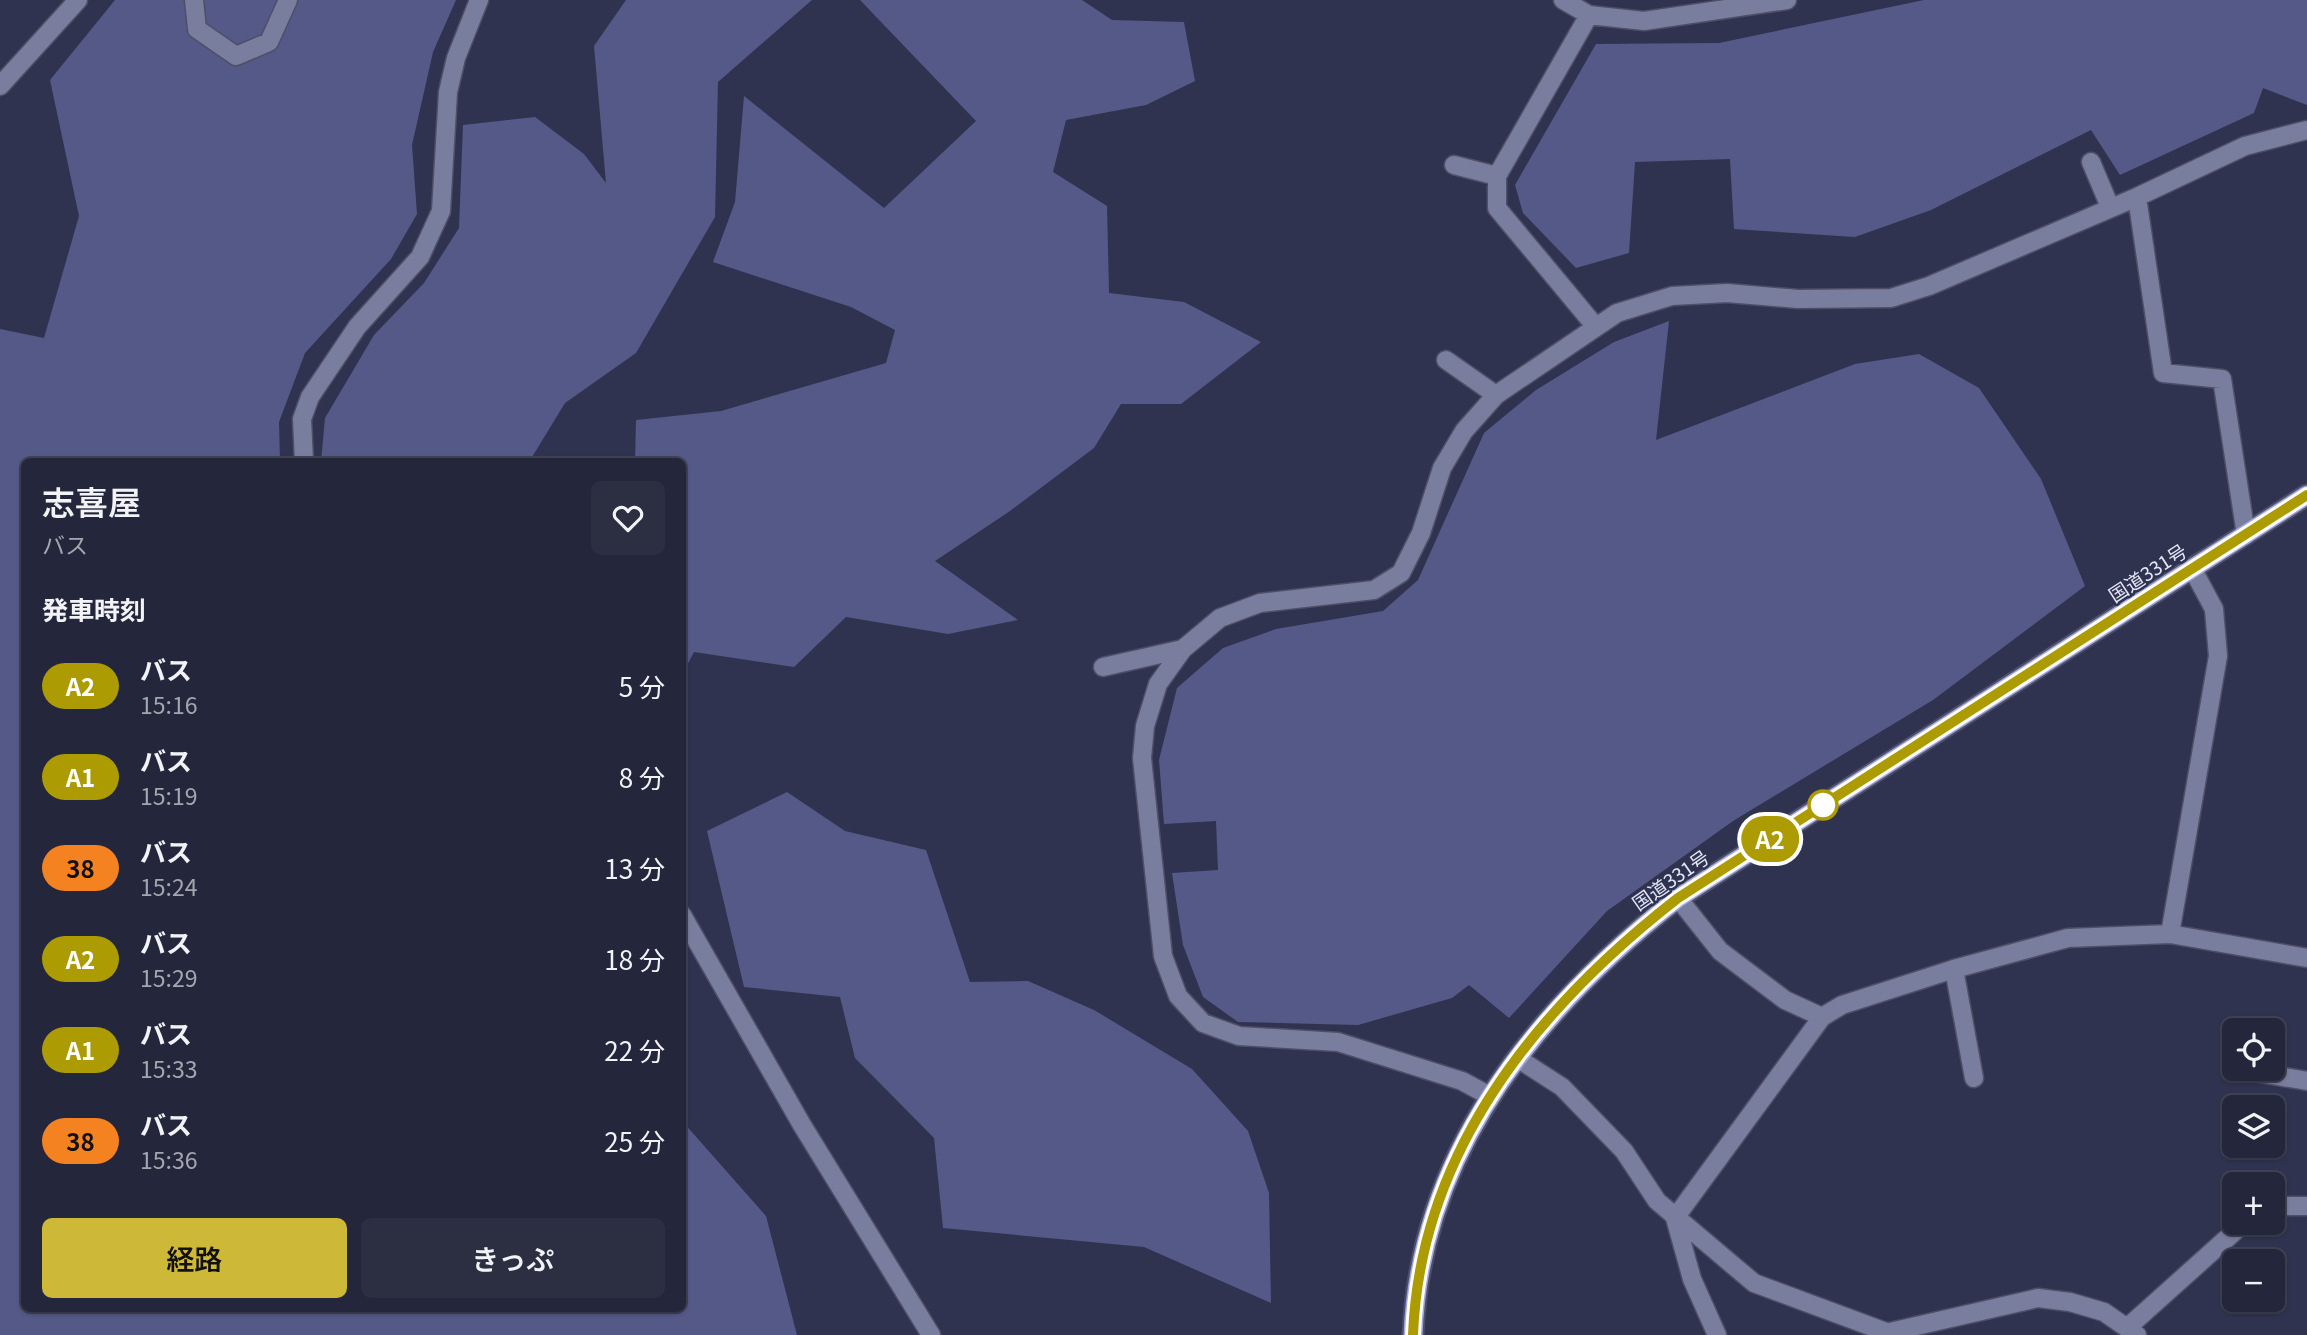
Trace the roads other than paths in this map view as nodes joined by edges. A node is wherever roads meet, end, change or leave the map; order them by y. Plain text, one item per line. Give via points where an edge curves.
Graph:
1 (78, 0) edge
2 (194, 0) edge
3 (288, 0) edge
4 (479, 0) edge
5 (1563, 0) edge
6 (1787, 0) edge
7 (1589, 15) junction
8 (0, 86) edge
9 (2307, 130) edge
10 (2091, 162) dead end
11 (1454, 165) dead end
12 (1497, 176) junction
13 (2137, 197) junction
14 (2110, 207) junction
15 (1596, 327) junction
16 (1446, 360) dead end
17 (1496, 395) junction
18 (304, 458) edge
19 (2307, 495) edge
20 (2246, 535) junction
21 (2193, 570) junction
22 (1183, 649) junction
23 (1103, 667) dead end
24 (1678, 898) junction
25 (686, 922) edge
26 (2170, 934) junction
27 (2307, 958) edge
28 (1954, 969) junction
29 (1822, 1017) junction
30 (1517, 1058) junction
31 (1974, 1078) dead end
32 (2285, 1078) edge
33 (2307, 1081) edge
34 (1489, 1095) junction
35 (2285, 1206) edge
36 (2307, 1206) edge
37 (1675, 1218) junction
38 (2232, 1235) edge
39 (2132, 1331) edge
40 (1882, 1334) edge
41 (931, 1335) edge
42 (1413, 1335) edge
43 (1717, 1335) edge

1 - 8 street
2 - 3 street via 197,29 236,56 269,42
4 - 18 street via 448,92 441,211 420,257 357,327 310,397 302,419
5 - 7 street
6 - 7 street via 1644,21
7 - 12 street
9 - 13 street via 2245,146
10 - 14 street
11 - 12 street
12 - 15 street via 1497,208
13 - 14 street
13 - 20 street via 2163,373 2222,379
14 - 15 street via 1891,298 1798,299 1727,293 1672,296 1617,313
15 - 17 street
16 - 17 street
17 - 22 street via 1464,430 1442,468 1421,533 1401,573 1374,590 1260,603 1220,618
19 - 20 highway, 国道331号
20 - 21 highway, 国道331号
21 - 24 highway, 国道331号
21 - 26 street via 2214,609 2218,656
22 - 23 street
22 - 34 street via 1158,684 1145,726 1142,758 1163,956 1178,996 1203,1023 1239,1036 1338,1042 1462,1081
24 - 29 street via 1720,951 1786,1000
24 - 30 highway, 国道331号 via 1585,980
25 - 41 street via 802,1125
26 - 27 street
26 - 28 street via 2067,938
28 - 29 street via 1842,1005
28 - 31 street
29 - 37 street
30 - 34 highway, 国道331号
30 - 37 street via 1562,1087 1624,1152 1657,1201
32 - 33 street
34 - 42 highway, 国道331号 via 1454,1160 1424,1247
35 - 36 street
37 - 40 street via 1754,1283
37 - 43 street via 1692,1279
38 - 39 street
39 - 40 street via 2104,1312 2038,1298

